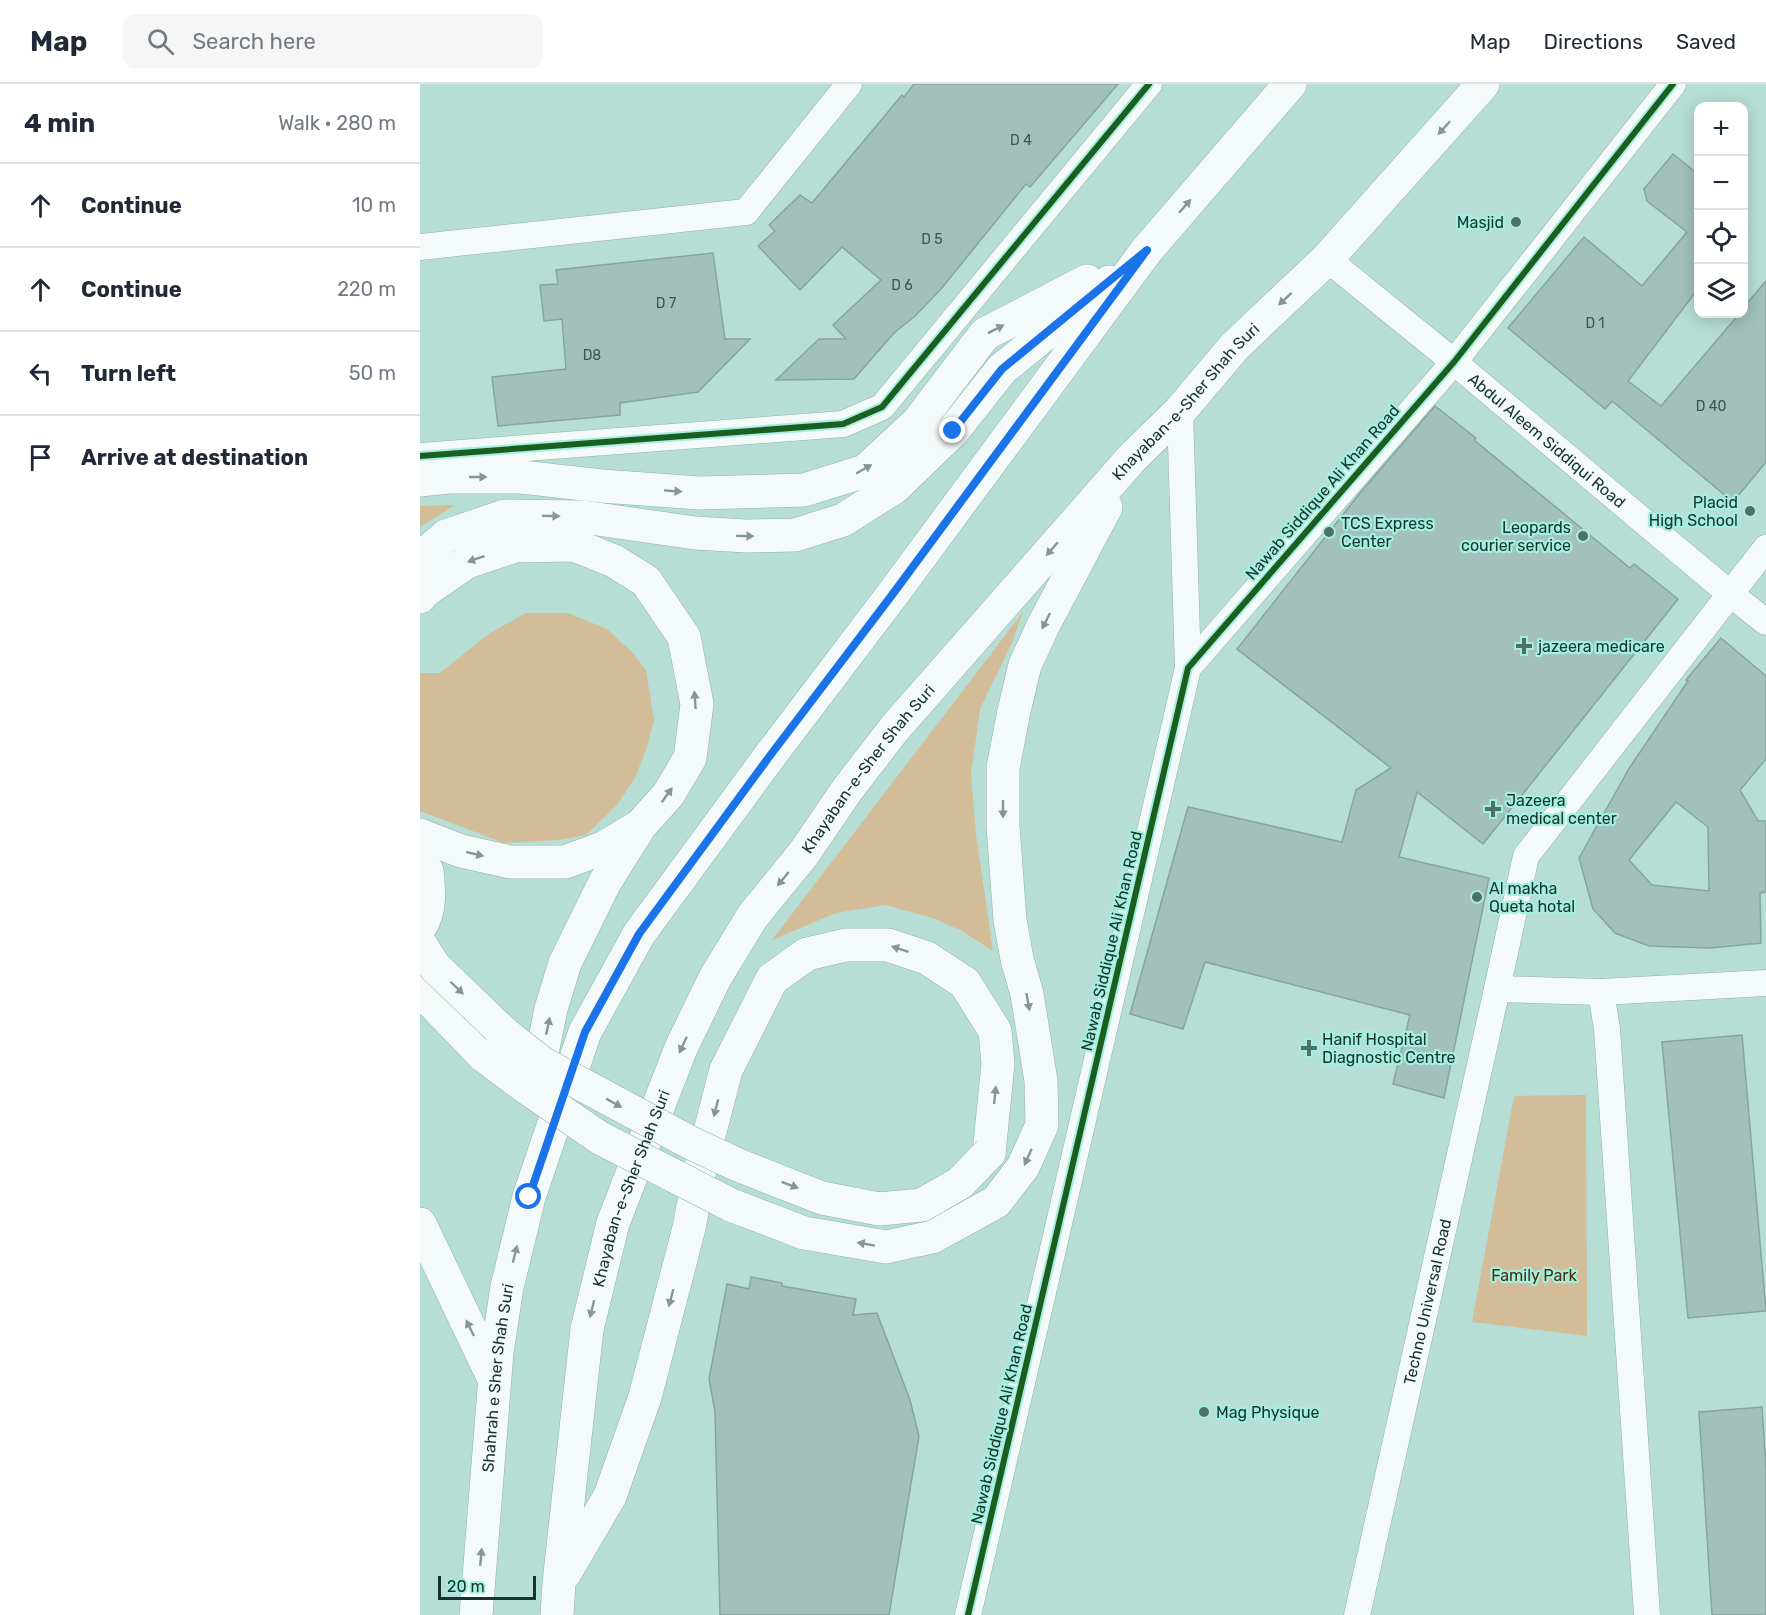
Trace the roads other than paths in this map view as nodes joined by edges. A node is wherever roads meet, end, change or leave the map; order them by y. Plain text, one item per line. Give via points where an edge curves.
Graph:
1 (849, 84) edge
2 (1149, 84) edge
3 (1290, 84) edge
4 (1483, 84) edge
5 (1673, 84) edge
6 (420, 247) edge
7 (1147, 250) junction
8 (1327, 259) junction
9 (1454, 362) junction
10 (1180, 411) junction
11 (420, 456) edge
12 (1132, 458) junction
13 (420, 480) edge
14 (1766, 548) edge
15 (420, 558) edge
16 (1729, 593) junction
17 (420, 597) edge
18 (1766, 622) edge
19 (1188, 668) junction
20 (640, 826) junction
21 (420, 835) edge
22 (420, 865) edge
23 (420, 927) edge
24 (420, 944) edge
25 (1766, 983) edge
26 (1497, 989) junction
27 (420, 990) edge
28 (1602, 993) junction
29 (420, 1007) edge
30 (484, 1056) junction
31 (545, 1146) junction
32 (420, 1224) edge
33 (495, 1380) junction
34 (559, 1583) junction
35 (476, 1615) edge
36 (557, 1615) edge
37 (968, 1615) edge
38 (1357, 1615) edge
39 (1647, 1615) edge

1 - 6 street via 746,212
2 - 11 street via 882,407 843,424
7 -> 3 main road
4 -> 8 main road, Khayaban-e-Sher Shah Suri
5 - 9 street, Nawab Siddique Ali Khan Road
13 -> 7 main road via 521,477 699,493 804,490 865,471 918,422 985,334
15 -> 7 main road via 446,536 505,516 583,517 694,534 746,536 795,535 843,520 895,487 953,431 1002,369
7 - 31 main road via 639,934 585,1032
8 - 9 street, Abdul Aleem Siddiqui Road
8 -> 10 main road, Khayaban-e-Sher Shah Suri via 1235,346
9 - 16 street, Abdul Aleem Siddiqui Road
9 - 19 street, Nawab Siddique Ali Khan Road
10 - 12 main road, Khayaban-e-Sher Shah Suri
10 - 19 street
12 -> 30 main road, bridge via 1025,665 1003,768 1010,920 1041,1081 1042,1125 1023,1167 996,1202 932,1237 886,1247 804,1233 731,1205 600,1137
12 -> 34 main road, Khayaban-e-Sher Shah Suri via 894,729 753,917 715,978 681,1048 613,1223 586,1329
14 - 16 street, Techno Universal Road
16 - 18 street, Abdul Aleem Siddiqui Road
16 - 26 street, Techno Universal Road via 1526,856
20 -> 17 main road via 668,795 690,758 697,704 684,637 645,581 614,561 574,545 515,546 467,562
19 - 37 street, Nawab Siddique Ali Khan Road
21 -> 20 main road via 461,851 510,862 565,862 603,848
31 -> 20 main road via 538,1072 554,1000 579,934
22 - 23 main road via 427,871 430,896
24 -> 34 main road, bridge via 435,967 505,1034 543,1063 691,1143 738,1165 822,1198 879,1209 922,1205 960,1183 989,1153 998,1064 995,1031 966,983 927,958 888,945 846,945 807,954 772,979 726,1070 699,1174 689,1228 645,1397 622,1463 610,1496
25 - 28 street
26 - 28 street
26 - 38 street, Techno Universal Road
27 - 30 main road
28 - 39 street
29 - 30 main road
33 -> 31 main road, Shahrah e Sher Shah Suri via 507,1287
33 -> 32 main road
35 -> 33 main road, Shahrah e Sher Shah Suri
34 - 36 main road, Khayaban-e-Sher Shah Suri

